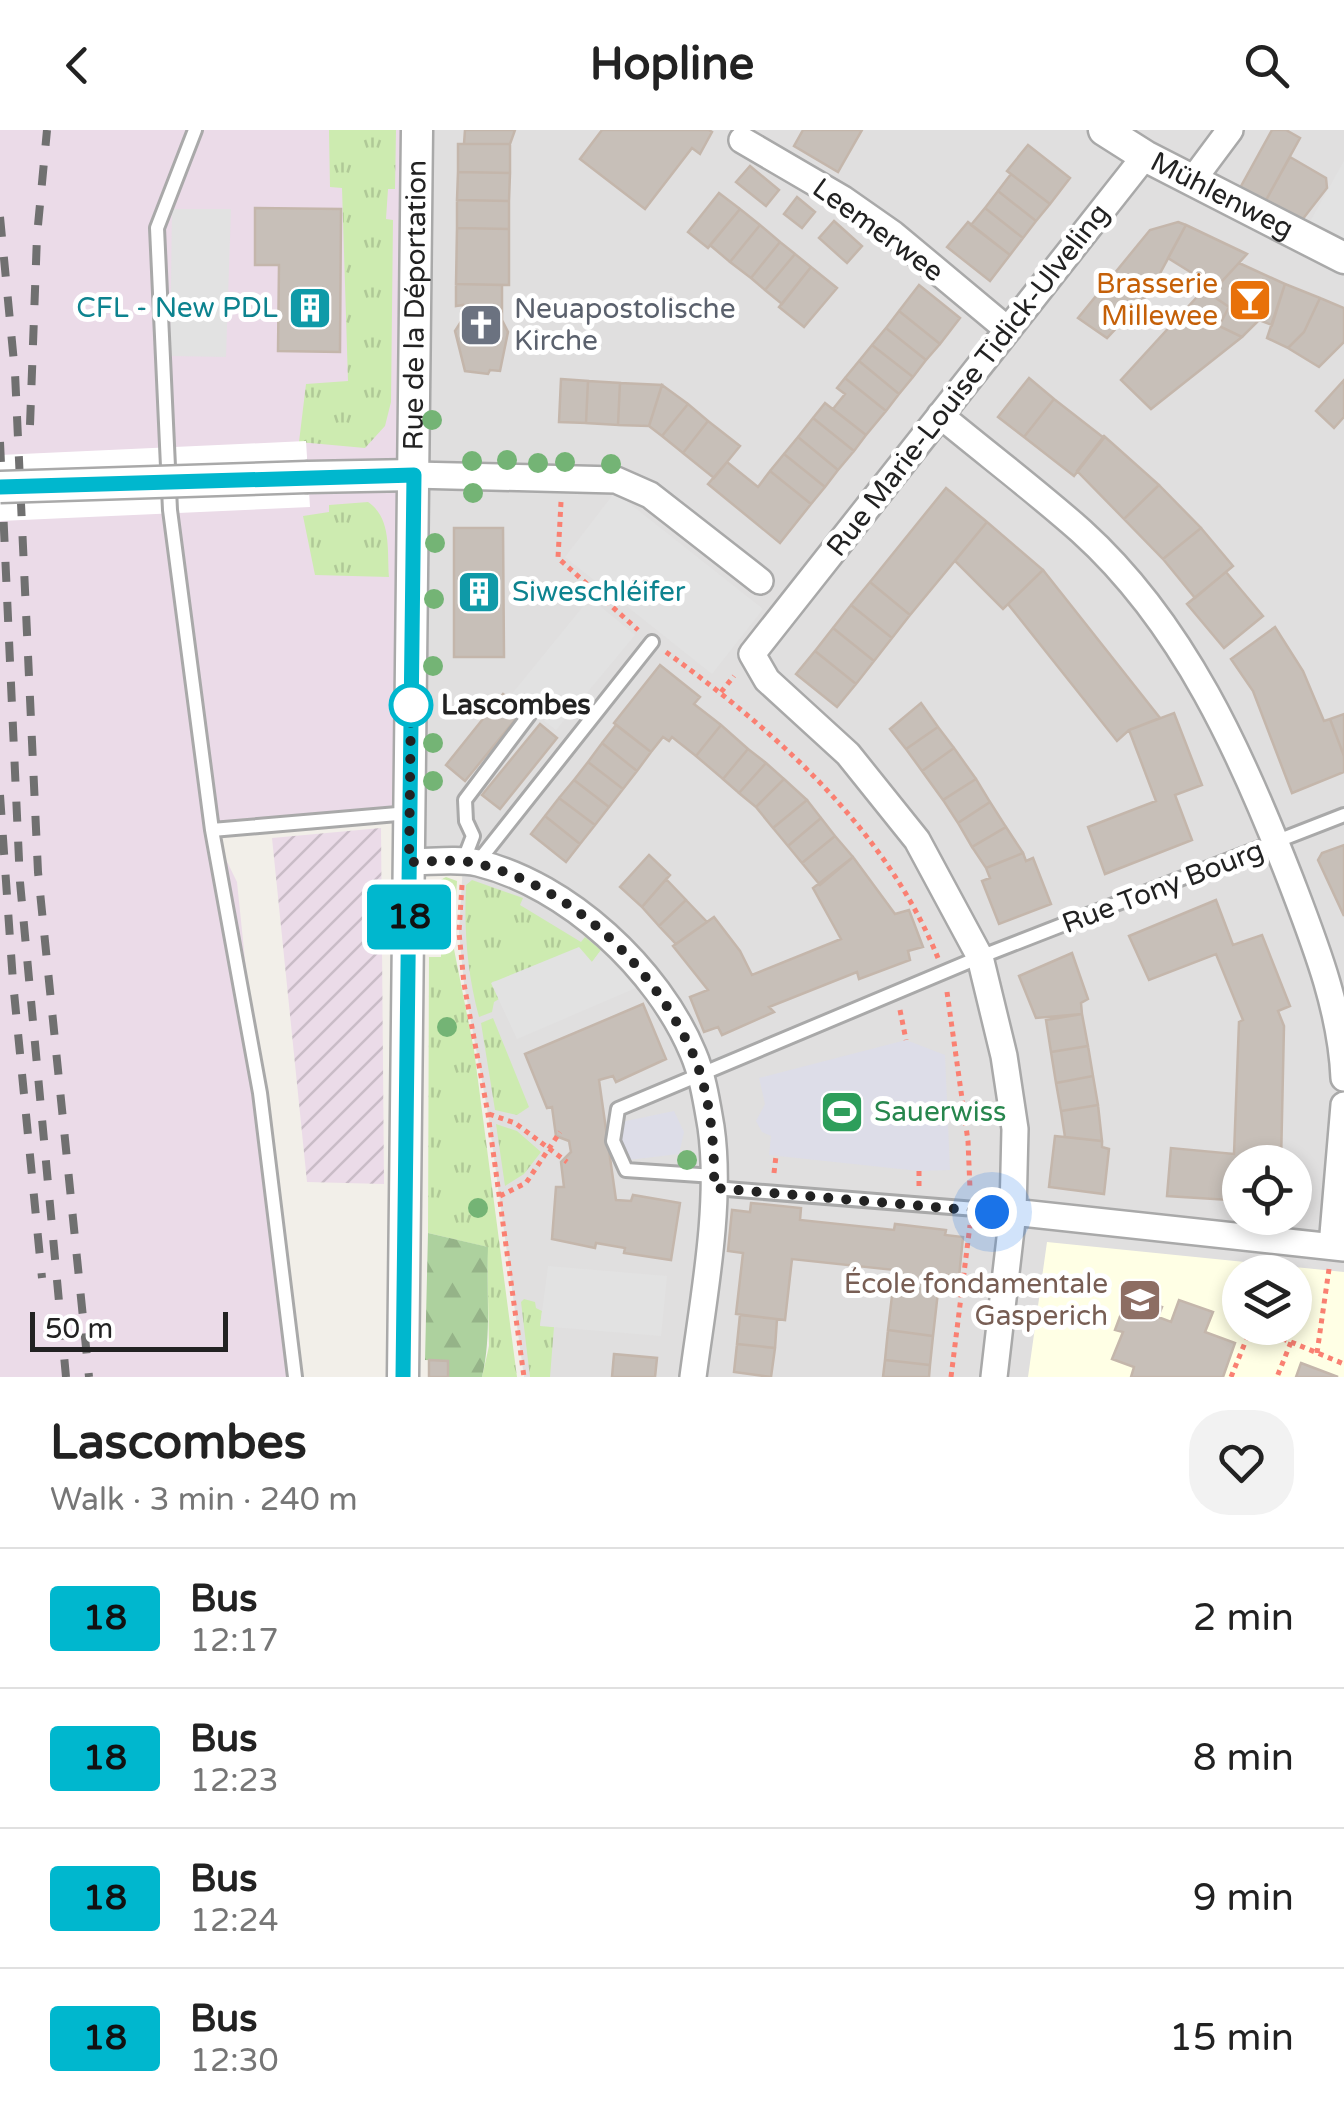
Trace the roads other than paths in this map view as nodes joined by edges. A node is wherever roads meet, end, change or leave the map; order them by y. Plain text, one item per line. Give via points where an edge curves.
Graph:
1 (195, 130) edge
2 (417, 130) edge
3 (1104, 130) edge
4 (1230, 130) edge
5 (742, 140) dead end
6 (1145, 156) junction
7 (1192, 180) junction
8 (1344, 258) edge
9 (1008, 330) junction
10 (940, 416) junction
11 (414, 475) junction
12 (0, 487) edge
13 (760, 581) dead end
14 (652, 642) road end
15 (528, 715) dead end
16 (410, 813) junction
17 (1344, 815) edge
18 (212, 830) junction
19 (1276, 844) junction
20 (409, 862) junction
21 (470, 862) junction
22 (980, 957) junction
23 (700, 1075) junction
24 (1344, 1078) edge
25 (1344, 1105) edge
26 (714, 1182) junction
27 (1014, 1212) junction
28 (1338, 1247) edge
29 (294, 1377) edge
30 (403, 1377) edge
31 (693, 1377) edge
32 (994, 1377) edge

1 - 18 lane via 157,228 170,510
2 - 11 street, Rue de la Déportation
3 - 6 street, Mühlenweg
4 - 7 street
5 - 9 street, Leemerwee via 893,234
6 - 7 street, Mühlenweg
6 - 9 street, Rue Marie-Louise Tidick-Ulveling
7 - 8 street, Mühlenweg
9 - 10 street, Rue Marie-Louise Tidick-Ulveling
10 - 19 street via 1084,533 1147,604 1200,681
10 - 22 street, Rue Marie-Louise Tidick-Ulveling via 752,654 766,680 848,754 917,840
11 - 12 street, bridge
11 - 13 street via 616,480 650,495
11 - 16 street, Rue de la Déportation
14 - 21 lane
15 - 21 lane via 464,800 473,836
16 - 18 lane
16 - 20 street, Rue de la Déportation
17 - 19 lane, Rue Tony Bourg
18 - 29 lane via 260,1093
19 - 22 lane, Rue Tony Bourg
19 - 24 street via 1324,967
20 - 21 street
20 - 30 street, Rue de la Déportation
21 - 23 street via 559,898 630,958 667,1007
22 - 23 lane, Rue Tony Bourg
22 - 27 street via 1015,1129
23 - 26 street
23 - 26 lane, Rue Tony Bourg via 618,1108 613,1141 626,1170
25 - 28 street
26 - 27 lane
26 - 31 street
27 - 28 street
27 - 32 street

